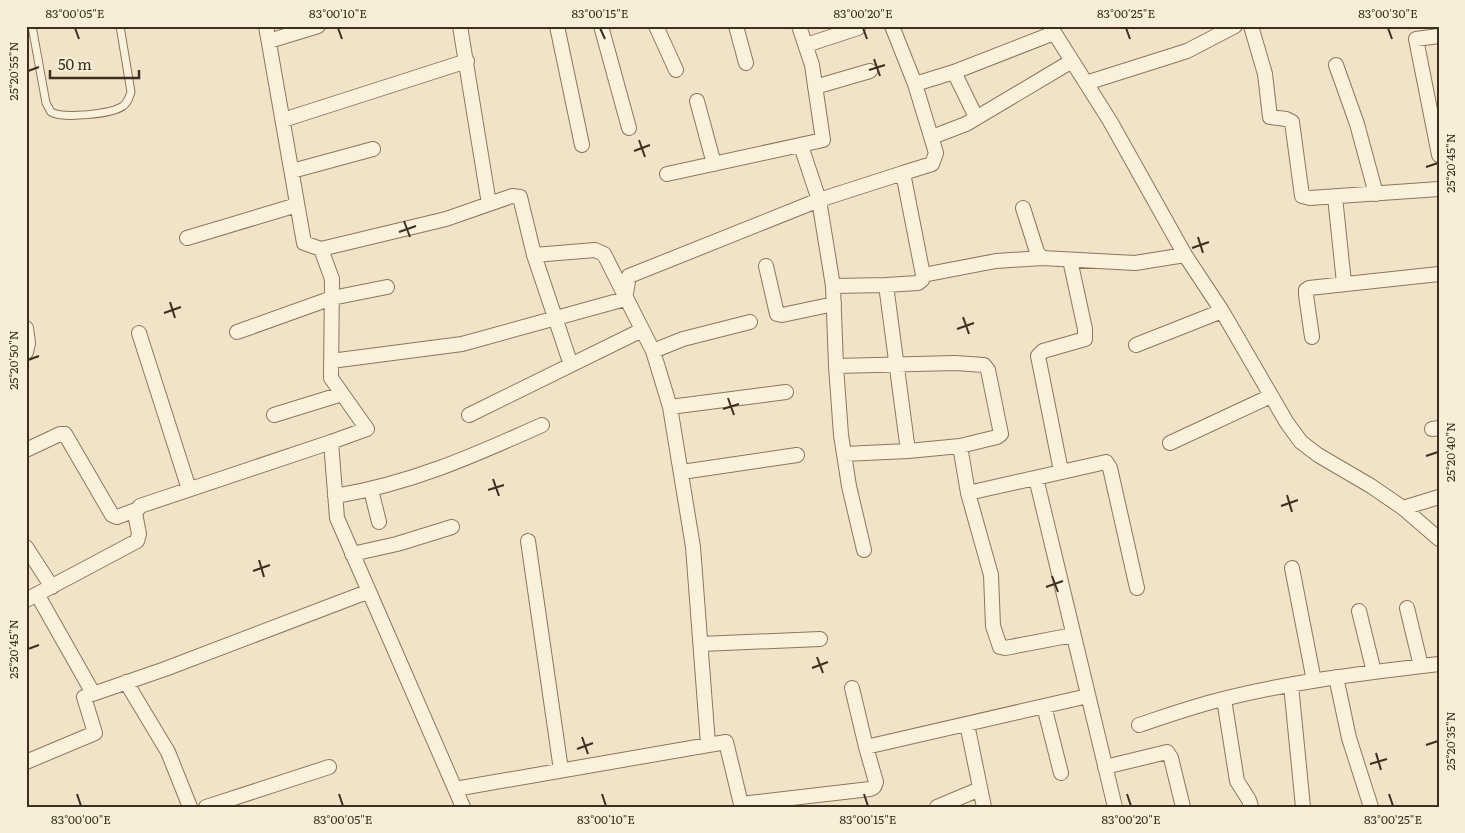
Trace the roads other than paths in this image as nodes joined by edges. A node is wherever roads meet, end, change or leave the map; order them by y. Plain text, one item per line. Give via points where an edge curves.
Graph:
1 (32, 26) edge
2 (120, 26) edge
3 (266, 26) edge
4 (318, 26) edge
5 (460, 26) edge
6 (557, 26) edge
7 (601, 26) edge
8 (656, 26) edge
9 (736, 26) edge
10 (799, 26) edge
11 (1235, 26) edge
12 (1251, 26) edge
13 (858, 28) dead end
14 (897, 28) edge
15 (1052, 30) edge
16 (1415, 33) edge
17 (1439, 36) edge
18 (269, 41) junction
19 (806, 45) junction
20 (467, 61) junction
21 (1072, 61) junction
22 (746, 64) dead end
23 (1336, 65) dead end
24 (676, 70) dead end
25 (870, 71) dead end
26 (954, 72) junction
27 (1086, 83) junction
28 (915, 84) junction
29 (816, 87) junction
30 (697, 101) dead end
31 (976, 117) junction
32 (283, 120) junction
33 (629, 128) dead end
34 (932, 137) junction
35 (582, 145) dead end
36 (802, 146) junction
37 (372, 149) dead end
38 (1439, 155) edge
39 (714, 164) junction
40 (292, 171) junction
41 (903, 172) junction
42 (666, 174) dead end
43 (1439, 189) edge
44 (1376, 194) junction
45 (1335, 197) junction
46 (819, 200) junction
47 (489, 204) junction
48 (298, 205) junction
49 (1023, 208) dead end
50 (187, 238) dead end
51 (321, 249) junction
52 (534, 255) junction
53 (1185, 255) junction
54 (1042, 258) junction
55 (1070, 260) junction
56 (766, 266) dead end
57 (1439, 274) edge
58 (924, 275) junction
59 (1344, 283) junction
60 (886, 285) junction
61 (833, 286) junction
62 (387, 288) dead end
63 (332, 298) junction
64 (625, 299) junction
65 (834, 304) junction
66 (1222, 311) junction
67 (556, 318) junction
68 (750, 322) dead end
69 (26, 328) edge
70 (642, 330) junction
71 (237, 332) dead end
72 (139, 333) dead end
73 (1312, 337) dead end
74 (1136, 344) dead end
75 (653, 351) junction
76 (26, 352) edge
77 (331, 360) junction
78 (895, 364) junction
79 (571, 365) junction
80 (836, 366) junction
81 (786, 392) dead end
82 (342, 394) junction
83 (1271, 396) junction
84 (670, 407) junction
85 (274, 415) dead end
86 (469, 415) dead end
87 (542, 425) dead end
88 (332, 442) junction
89 (1170, 443) dead end
90 (960, 446) junction
91 (26, 450) edge
92 (908, 451) junction
93 (844, 454) junction
94 (797, 455) dead end
95 (1061, 471) junction
96 (682, 472) junction
97 (1036, 478) junction
98 (189, 489) junction
99 (371, 490) junction
100 (968, 492) junction
101 (335, 496) junction
102 (1439, 496) edge
103 (1403, 508) junction
104 (136, 510) junction
105 (379, 522) dead end
106 (452, 527) dead end
107 (1439, 539) edge
108 (528, 541) dead end
109 (26, 547) edge
110 (864, 550) dead end
111 (352, 554) junction
112 (1292, 568) dead end
113 (52, 586) junction
114 (1137, 588) dead end
115 (367, 592) junction
116 (32, 597) edge
117 (1407, 608) dead end
118 (1359, 611) dead end
119 (1073, 635) junction
120 (820, 639) dead end
121 (701, 644) junction
122 (1439, 664) edge
123 (1421, 666) junction
124 (1374, 672) junction
125 (1336, 677) junction
126 (1314, 681) junction
127 (126, 682) junction
128 (1291, 685) junction
129 (852, 688) dead end
130 (93, 694) junction
131 (1088, 696) junction
132 (1224, 699) junction
133 (1044, 706) junction
134 (967, 724) junction
135 (1138, 725) dead end
136 (708, 744) junction
137 (866, 747) junction
138 (28, 757) edge
139 (329, 767) dead end
140 (1105, 767) junction
141 (561, 770) junction
142 (1061, 773) dead end
143 (980, 789) junction
144 (456, 790) junction
145 (190, 807) edge
146 (206, 807) edge
147 (463, 807) edge
148 (937, 807) edge
149 (984, 807) edge
150 (1115, 807) edge
151 (1183, 807) edge
152 (1251, 807) edge
153 (1303, 807) edge
154 (1371, 807) edge

1 - 2 lane via 46,103 51,112 62,117 111,111 129,100 131,92
3 - 18 street
4 - 18 street
5 - 20 street
6 - 35 street
7 - 33 street
8 - 24 street
9 - 22 street
10 - 19 street
11 - 27 street via 1187,51
12 - 45 street via 1265,74 1270,117 1292,122 1302,196
13 - 19 street
14 - 28 street
15 - 21 street
15 - 26 street
16 - 17 street
16 - 38 street
18 - 32 street
19 - 29 street
20 - 32 street
20 - 47 street
21 - 27 street
21 - 31 street
23 - 44 street via 1357,124
25 - 29 street
26 - 28 street
26 - 31 street
27 - 53 street
28 - 34 street
29 - 36 street via 824,138
30 - 39 street
31 - 34 street
32 - 40 street
34 - 41 street via 936,153 932,164
36 - 39 street
36 - 46 street
37 - 40 street
39 - 42 street
40 - 48 street
41 - 46 street
41 - 58 street
43 - 44 street
44 - 45 street
45 - 59 street
46 - 61 street
46 - 64 street via 629,276
47 - 51 street via 446,219
47 - 52 street via 512,196 521,199
48 - 50 street
48 - 51 street via 304,243
49 - 54 street via 1037,252
51 - 63 street via 332,279
52 - 64 street via 600,251 607,259
52 - 67 street
53 - 55 street via 1135,263
53 - 66 street
54 - 55 street
54 - 58 street via 996,261
55 - 95 street via 1085,339 1043,351 1038,356
56 - 65 street via 777,314 782,316
57 - 59 street
58 - 60 street via 918,283
59 - 73 street via 1306,290
60 - 61 street
60 - 78 street
61 - 65 street
62 - 63 street
63 - 71 street
63 - 77 street
64 - 67 street
64 - 70 street
65 - 80 street
66 - 74 street
66 - 83 street
67 - 77 street via 462,344
67 - 79 street
68 - 75 street via 684,339
69 - 76 street
70 - 75 street
70 - 79 street
72 - 98 street
75 - 84 street
77 - 82 street via 331,378
78 - 80 street
78 - 90 street via 979,364 988,370 1001,434 997,438
78 - 92 street
79 - 86 street
80 - 93 street
81 - 84 street
82 - 85 street
82 - 88 street via 367,429
83 - 89 street
83 - 103 street via 1301,442
84 - 96 street
87 - 99 street via 419,477
88 - 98 street
88 - 101 street
90 - 92 street
90 - 100 street
91 - 104 street via 65,434 112,515 116,517
92 - 93 street
93 - 110 street
94 - 96 street
95 - 97 street
95 - 114 street via 1106,462 1110,468
96 - 121 street via 693,546
97 - 100 street
97 - 119 street
98 - 104 street
99 - 101 street
99 - 105 street
100 - 119 street via 991,575 993,626 1000,647
101 - 111 street via 337,518
102 - 103 street
103 - 107 street
104 - 113 street via 137,541
106 - 111 street
108 - 141 street
109 - 113 street
111 - 115 street
112 - 126 street
113 - 116 street
115 - 127 street
115 - 144 street
116 - 130 street
117 - 123 street
118 - 124 street
119 - 131 street
120 - 121 street
121 - 136 street
122 - 123 street
123 - 124 street
124 - 125 street
125 - 126 street
125 - 154 street via 1349,738
126 - 128 street
127 - 130 street
127 - 145 street via 168,752
128 - 132 street
128 - 153 street
129 - 137 street
130 - 138 street via 84,697 95,733
131 - 133 street
131 - 140 street
132 - 135 street
132 - 152 street via 1237,781
133 - 134 street
133 - 142 street
134 - 137 street
134 - 143 street
136 - 137 street via 726,742 741,804 874,788 876,782
136 - 141 street
139 - 146 street
140 - 150 street
140 - 151 street via 1167,752
141 - 144 street
143 - 148 street
143 - 149 street
144 - 147 street

